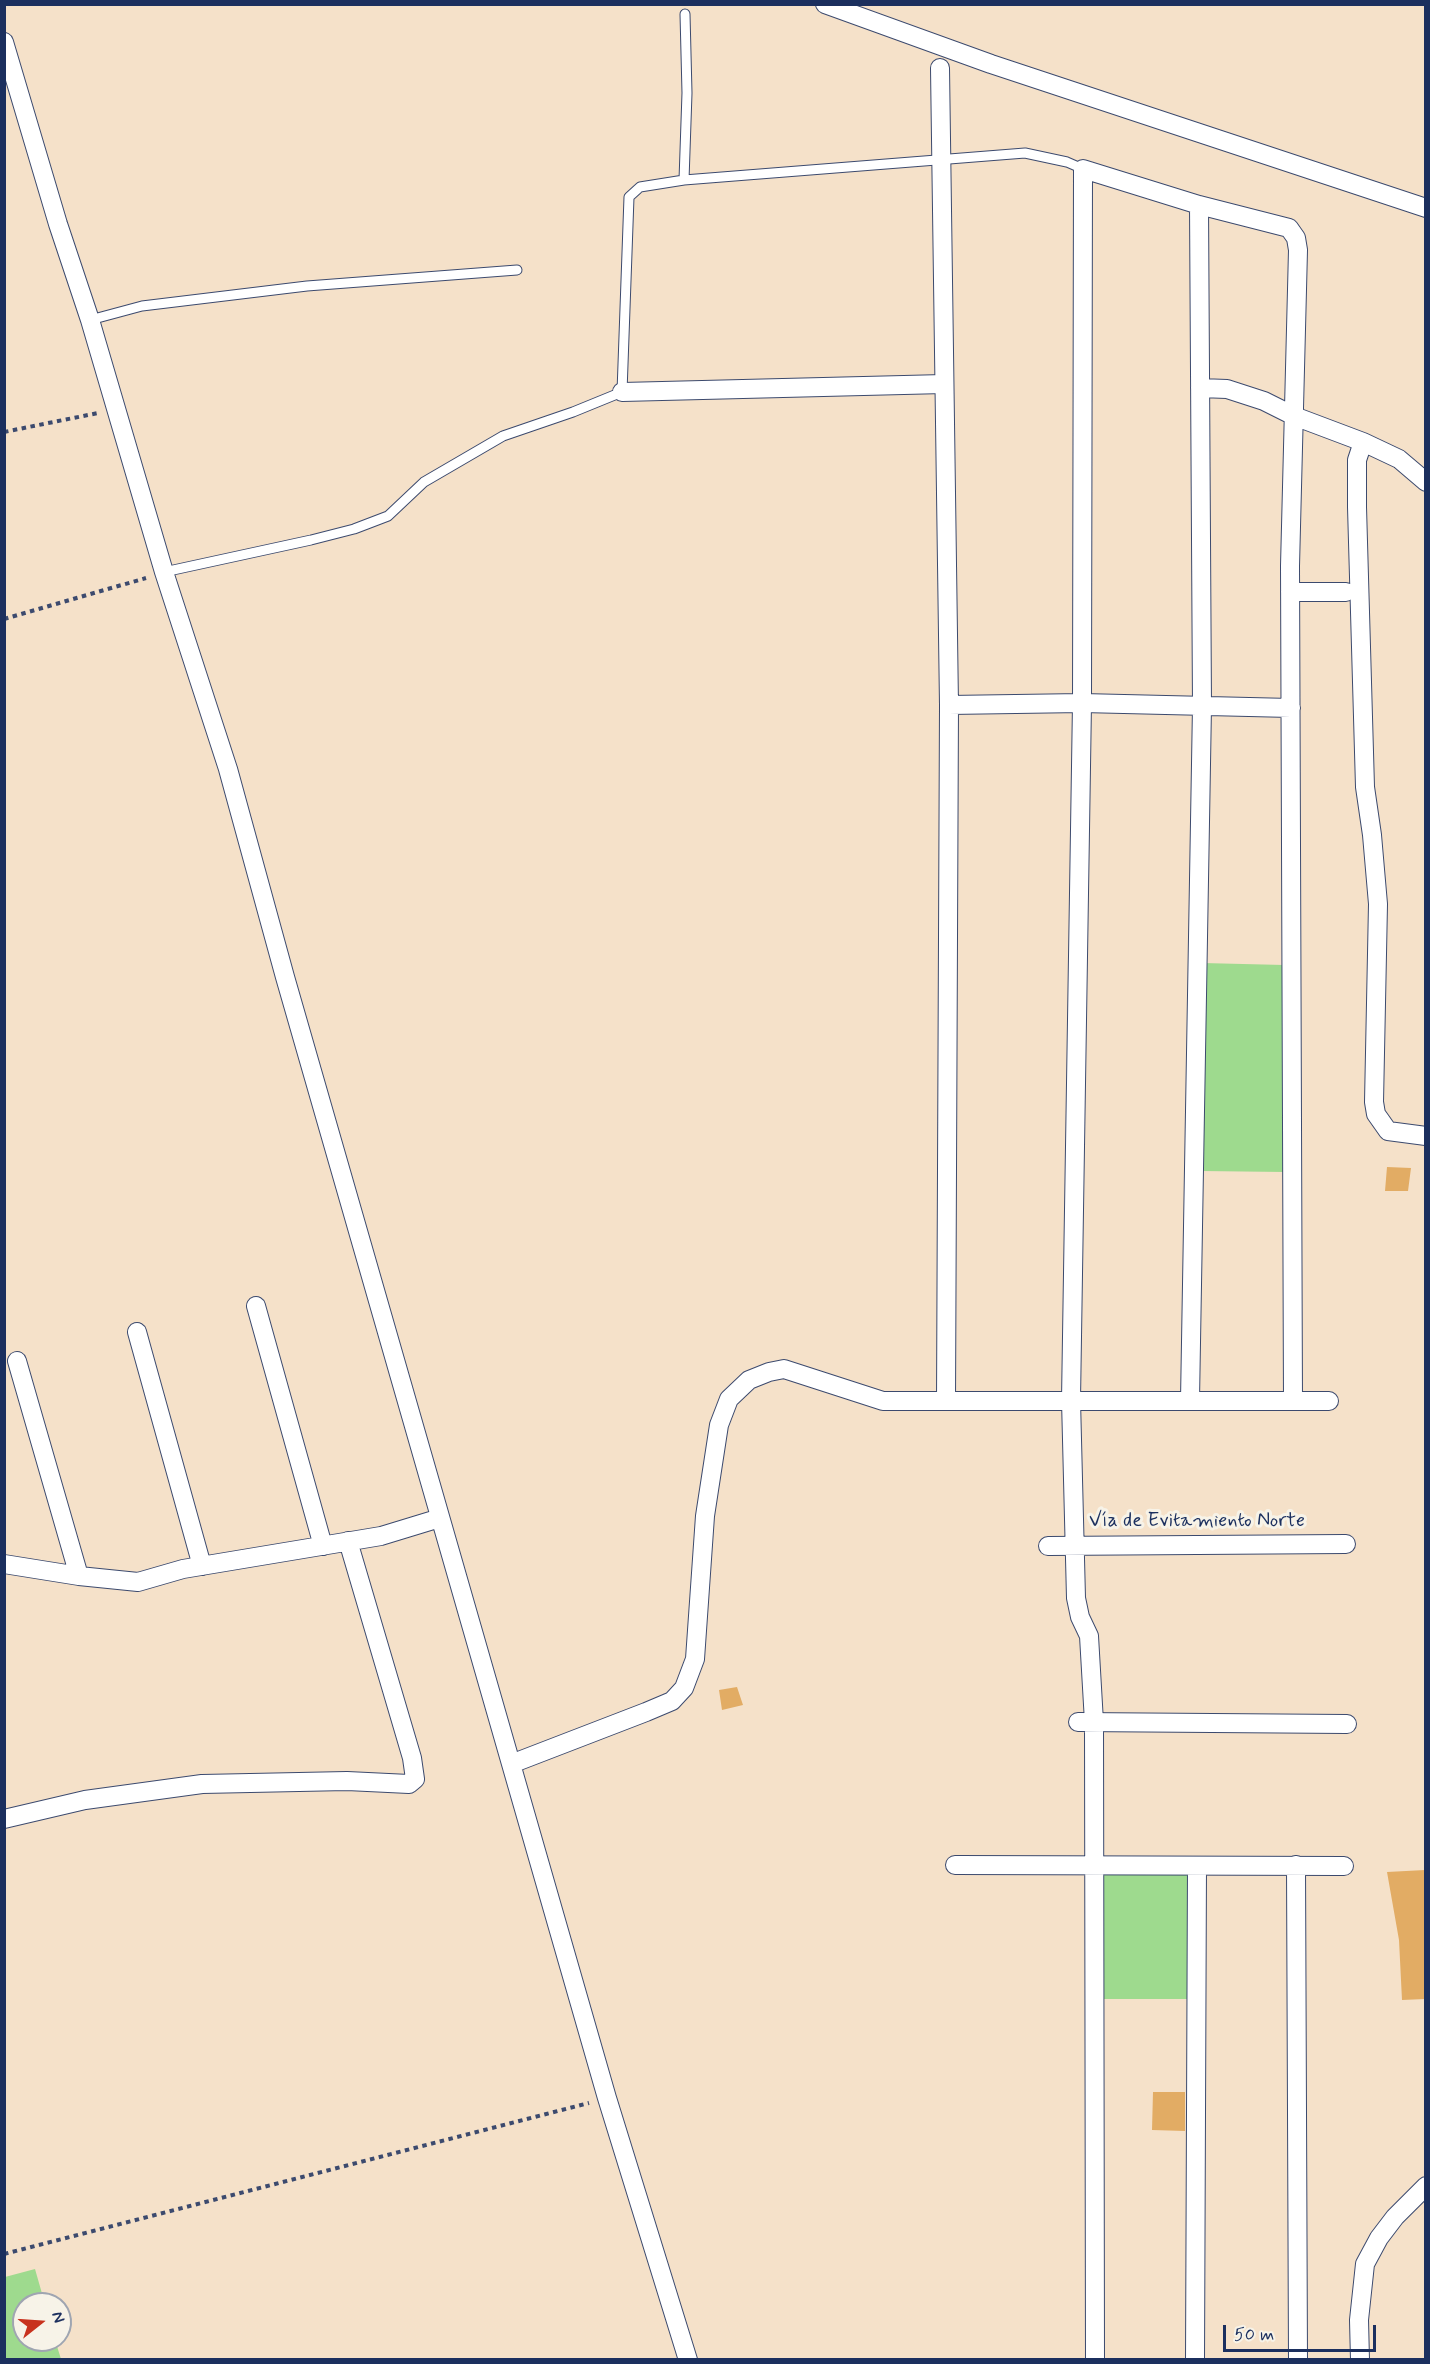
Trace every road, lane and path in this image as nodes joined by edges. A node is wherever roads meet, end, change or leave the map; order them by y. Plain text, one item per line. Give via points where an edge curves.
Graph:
1 (825, 4) edge
2 (684, 15) dead end
3 (4, 42) edge
4 (940, 68) dead end
5 (941, 159) junction
6 (1083, 169) junction
7 (684, 180) junction
8 (1199, 205) junction
9 (1425, 208) edge
10 (517, 270) dead end
11 (90, 320) junction
12 (944, 384) junction
13 (1200, 388) junction
14 (622, 392) junction
15 (115, 409) junction
16 (1294, 416) junction
17 (4, 432) edge
18 (1363, 442) junction
19 (1425, 482) edge
20 (164, 572) junction
21 (1290, 592) junction
22 (1346, 592) dead end
23 (4, 619) edge
24 (1082, 703) junction
25 (949, 705) junction
26 (1202, 706) junction
27 (1291, 708) junction
28 (1425, 1136) edge
29 (256, 1306) dead end
30 (137, 1332) dead end
31 (17, 1361) dead end
32 (946, 1400) junction
33 (1071, 1400) junction
34 (1190, 1400) junction
35 (1293, 1401) junction
36 (1329, 1401) dead end
37 (440, 1518) junction
38 (348, 1541) junction
39 (1346, 1544) dead end
40 (1075, 1545) junction
41 (323, 1546) junction
42 (1048, 1546) dead end
43 (4, 1564) edge
44 (202, 1566) junction
45 (79, 1576) junction
46 (1086, 1722) junction
47 (1347, 1724) dead end
48 (511, 1764) junction
49 (4, 1820) edge
50 (955, 1865) dead end
51 (1296, 1865) junction
52 (1197, 1866) junction
53 (1344, 1866) dead end
54 (1094, 1867) junction
55 (607, 2098) junction
56 (1425, 2186) edge
57 (4, 2254) edge
58 (688, 2360) edge
59 (1095, 2360) edge
60 (1195, 2360) edge
61 (1298, 2360) edge
62 (1360, 2360) edge

1 - 9 street via 991,64
2 - 7 lane
3 - 11 street
4 - 5 street
5 - 6 lane via 1024,153
5 - 7 lane
5 - 12 street
6 - 8 street
6 - 24 street
7 - 14 lane via 640,187 629,198
8 - 13 street
8 - 16 street via 1289,228 1296,238
10 - 11 lane via 295,288 142,306
11 - 15 street
12 - 14 street
12 - 25 street
13 - 16 street via 1227,389
13 - 26 street
14 - 20 lane via 503,436 424,482 388,516 322,537
15 - 17 path
15 - 20 street
16 - 18 street
16 - 21 street
18 - 19 street via 1399,459
18 - 28 street via 1357,460 1357,507 1365,787 1378,904 1374,1102 1376,1114 1388,1131
20 - 23 path
20 - 37 street via 228,769
21 - 22 street
21 - 27 street
24 - 25 street
24 - 26 street
24 - 33 street
25 - 32 street
26 - 27 street
26 - 34 street
27 - 35 street
29 - 41 street
30 - 44 street
31 - 45 street
32 - 33 street
32 - 48 street via 883,1401 784,1369 749,1380 729,1399 719,1425 705,1516 695,1659 684,1688 672,1701
33 - 34 street
33 - 40 street
34 - 35 street
35 - 36 street
37 - 38 street via 381,1536
37 - 48 street
38 - 41 street
38 - 49 street via 416,1779 409,1784 347,1781 170,1787 85,1800
39 - 40 street, Vía de Evitamiento Norte
40 - 42 street, Vía de Evitamiento Norte
40 - 46 street via 1076,1598 1089,1636
41 - 44 street
43 - 45 street
44 - 45 street via 138,1582
46 - 47 street
46 - 54 street
48 - 55 street
50 - 54 street
51 - 52 street
51 - 53 street
51 - 61 street
52 - 54 street
52 - 60 street
54 - 59 street
55 - 57 path
55 - 58 street
56 - 62 street via 1395,2217 1365,2264 1359,2320

